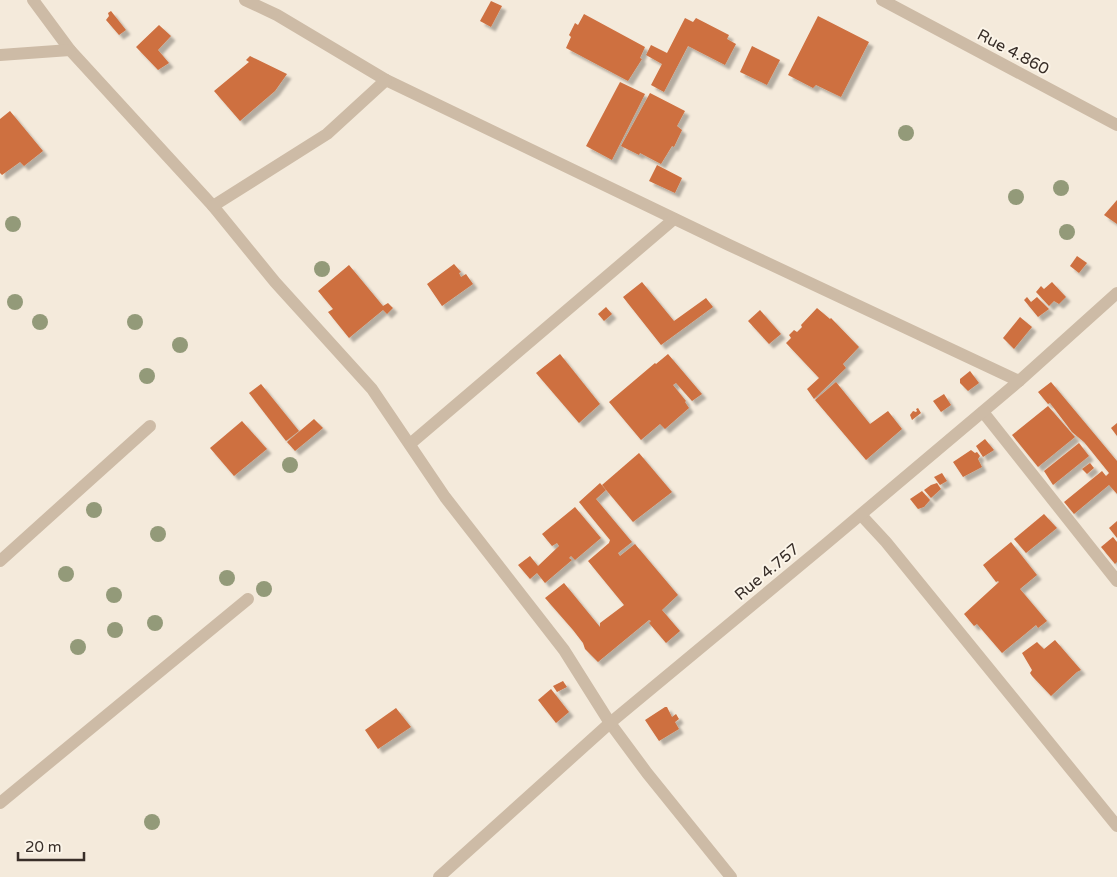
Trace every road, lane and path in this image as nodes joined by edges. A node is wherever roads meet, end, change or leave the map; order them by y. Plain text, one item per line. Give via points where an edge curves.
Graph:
1 (33, 0) edge
2 (246, 0) edge
3 (882, 0) edge
4 (895, 3) edge
5 (70, 50) junction
6 (0, 55) edge
7 (386, 80) junction
8 (1117, 125) edge
9 (212, 206) junction
10 (674, 219) junction
11 (1117, 293) edge
12 (1019, 381) junction
13 (983, 412) junction
14 (150, 426) dead end
15 (410, 444) junction
16 (860, 515) junction
17 (0, 561) edge
18 (1117, 581) edge
19 (248, 599) dead end
20 (610, 723) junction
21 (0, 802) edge
22 (1117, 826) edge
23 (439, 877) edge
24 (731, 877) edge

1 - 5 street
2 - 7 street
3 - 4 street, Rue 4.860
4 - 8 street, Rue 4.860
5 - 6 street
5 - 9 street
7 - 9 street via 327,134
7 - 10 street
9 - 15 street via 275,282 372,389
10 - 12 street
10 - 15 street
11 - 12 street, Rue 4.757
12 - 13 street, Rue 4.757
13 - 16 street, Rue 4.757
13 - 18 street
14 - 17 street
15 - 20 street via 445,497 564,650
16 - 20 street, Rue 4.757
16 - 22 street via 886,542
19 - 21 street
20 - 23 street, Rue 4.757
20 - 24 street

